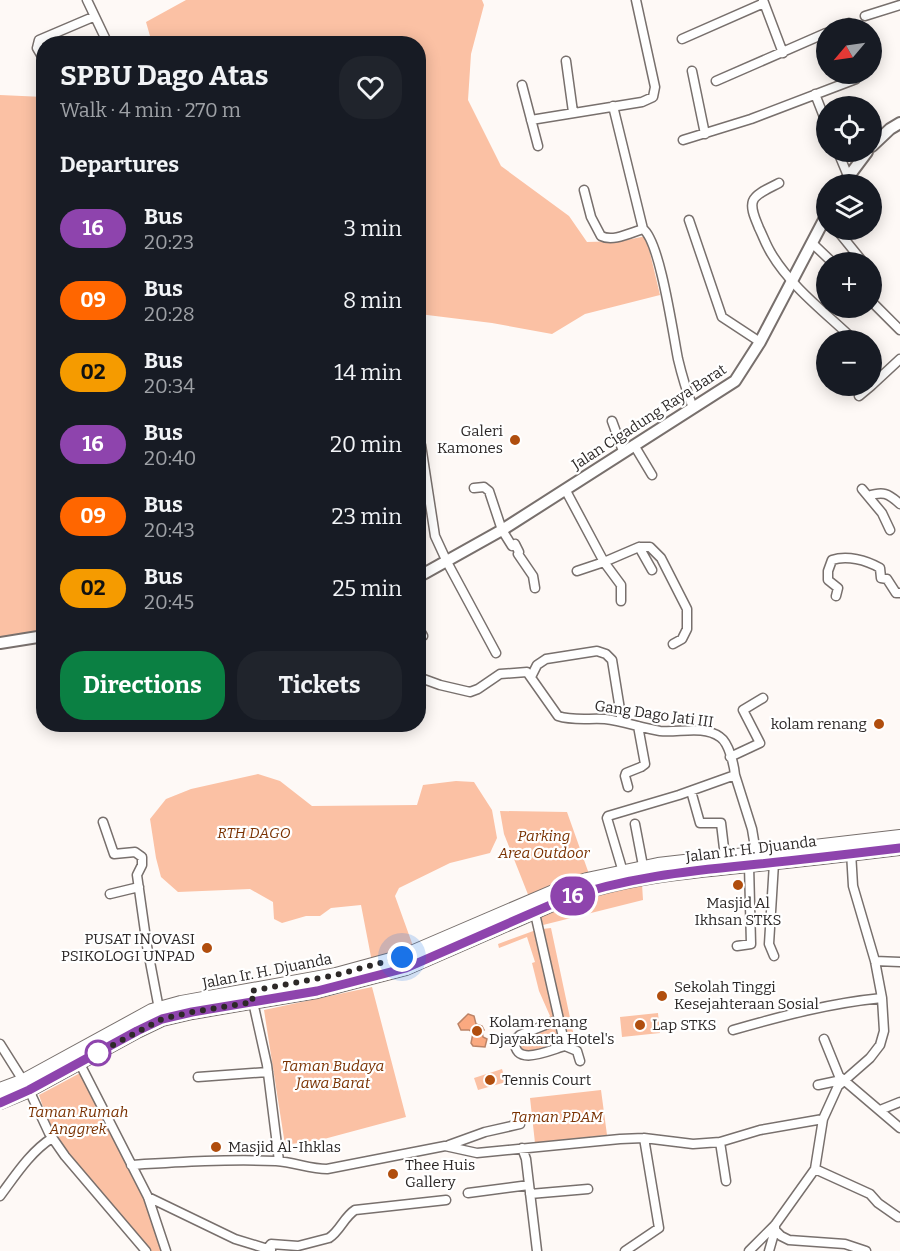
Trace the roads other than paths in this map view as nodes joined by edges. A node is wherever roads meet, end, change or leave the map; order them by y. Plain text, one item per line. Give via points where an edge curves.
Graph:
1 (87, 0) edge
2 (636, 0) edge
3 (764, 2) edge
4 (896, 4) edge
5 (865, 16) dead end
6 (93, 17) junction
7 (48, 36) edge
8 (104, 36) edge
9 (816, 38) edge
10 (682, 39) dead end
11 (783, 53) junction
12 (566, 61) dead end
13 (692, 71) dead end
14 (716, 81) dead end
15 (842, 84) edge
16 (522, 85) dead end
17 (815, 94) joint
18 (613, 106) junction
19 (573, 112) junction
20 (531, 120) junction
21 (900, 123) edge
22 (705, 134) junction
23 (882, 137) edge
24 (683, 140) dead end
25 (538, 146) dead end
26 (779, 183) dead end
27 (584, 190) dead end
28 (689, 220) dead end
29 (643, 229) junction
30 (816, 235) edge
31 (845, 240) edge
32 (812, 243) junction
33 (821, 252) edge
34 (855, 252) edge
35 (792, 280) junction
36 (882, 312) edge
37 (844, 330) edge
38 (900, 330) edge
39 (760, 342) junction
40 (900, 359) edge
41 (882, 375) edge
42 (693, 408) junction
43 (612, 421) dead end
44 (634, 445) junction
45 (623, 451) junction
46 (652, 475) dead end
47 (426, 478) edge
48 (474, 488) dead end
49 (565, 489) junction
50 (900, 504) edge
51 (502, 530) junction
52 (890, 530) dead end
53 (639, 547) junction
54 (447, 562) junction
55 (604, 562) junction
56 (652, 570) dead end
57 (577, 571) dead end
58 (426, 573) edge
59 (535, 588) dead end
60 (900, 593) edge
61 (836, 596) dead end
62 (621, 601) dead end
63 (36, 637) edge
64 (0, 643) edge
65 (673, 644) dead end
66 (496, 653) dead end
67 (531, 677) junction
68 (426, 680) edge
69 (763, 698) dead end
70 (622, 722) junction
71 (638, 726) junction
72 (730, 757) junction
73 (735, 775) junction
74 (628, 787) dead end
75 (691, 791) junction
76 (104, 822) dead end
77 (635, 824) dead end
78 (900, 837) edge
79 (851, 848) junction
80 (900, 848) edge
81 (725, 856) junction
82 (753, 859) junction
83 (774, 862) junction
84 (623, 872) junction
85 (645, 873) junction
86 (139, 887) junction
87 (110, 894) dead end
88 (533, 907) junction
89 (737, 946) dead end
90 (774, 956) dead end
91 (875, 961) junction
92 (900, 962) edge
93 (252, 996) junction
94 (882, 998) junction
95 (159, 1009) junction
96 (558, 1020) junction
97 (733, 1030) dead end
98 (824, 1039) dead end
99 (0, 1044) edge
100 (565, 1046) junction
101 (77, 1059) junction
102 (580, 1061) dead end
103 (268, 1072) junction
104 (198, 1077) dead end
105 (842, 1082) junction
106 (818, 1085) dead end
107 (26, 1086) junction
108 (0, 1090) edge
109 (0, 1102) edge
110 (900, 1102) edge
111 (880, 1110) junction
112 (823, 1119) junction
113 (520, 1124) dead end
114 (900, 1128) edge
115 (52, 1137) junction
116 (644, 1138) junction
117 (720, 1142) junction
118 (445, 1146) junction
119 (522, 1148) junction
120 (279, 1161) junction
121 (131, 1165) junction
122 (815, 1169) junction
123 (726, 1181) dead end
124 (588, 1189) dead end
125 (530, 1190) junction
126 (468, 1193) dead end
127 (0, 1196) edge
128 (148, 1197) junction
129 (446, 1200) dead end
130 (898, 1217) dead end
131 (775, 1228) junction
132 (855, 1249) edge
133 (270, 1250) edge
134 (146, 1251) edge
135 (166, 1251) edge
136 (537, 1251) edge
137 (625, 1251) edge
138 (749, 1251) edge
139 (769, 1251) edge
140 (866, 1251) edge

1 - 6 street
2 - 18 street via 655,94 648,100
3 - 10 street
3 - 11 street
4 - 5 street
6 - 7 street
6 - 8 street
9 - 11 street
11 - 14 street
12 - 19 street
13 - 22 street
15 - 17 street
16 - 20 street
17 - 22 street
18 - 19 street
18 - 29 street
19 - 20 street
20 - 25 street
21 - 23 street
22 - 24 street
26 - 35 street via 756,196 752,208 769,251
27 - 29 street via 601,237 615,238
28 - 39 street via 722,317
29 - 42 street via 652,243
30 - 32 street, Jalan Cigadung Raya Barat
31 - 34 street
32 - 33 street
32 - 35 street, Jalan Cigadung Raya Barat
35 - 37 street
35 - 39 street, Jalan Cigadung Raya Barat
36 - 38 street
39 - 42 street, Jalan Cigadung Raya Barat via 735,381
40 - 41 street
42 - 44 street, Jalan Cigadung Raya Barat
43 - 45 street
44 - 45 street, Jalan Cigadung Raya Barat
44 - 46 street
45 - 49 street, Jalan Cigadung Raya Barat
47 - 54 street via 435,536
48 - 51 street via 489,491
49 - 51 street, Jalan Cigadung Raya Barat
49 - 55 street
50 - 52 street via 886,493 865,493
51 - 54 street, Jalan Cigadung Raya Barat
51 - 59 street via 533,576
53 - 55 street
53 - 56 street
53 - 65 street via 650,547 661,558 687,609 687,629 682,639
54 - 58 street, Jalan Cigadung Raya Barat
54 - 66 street
55 - 57 street
55 - 62 street via 621,585
60 - 61 street via 881,578 879,568 866,561 841,557 832,560 828,571 828,580 838,588
63 - 64 street
67 - 68 street via 519,671 500,674 470,692
67 - 70 street, Gang Dago Jati III via 558,716
67 - 70 street via 537,665 546,659 597,651 606,654 612,660
69 - 72 street via 743,710 760,743
70 - 71 street, Gang Dago Jati III
71 - 72 street, Gang Dago Jati III via 659,731 695,730 719,736
71 - 74 street via 645,764 626,773
72 - 73 street, Gang Dago Jati III
73 - 75 street
73 - 82 street, Gang Dago Jati III via 752,829
75 - 81 street via 700,824 721,823
75 - 84 street via 608,816
76 - 86 street via 114,854 142,855 137,875
77 - 85 street
78 - 79 main road, Jalan Ir. H. Djuanda
79 - 80 main road, Jalan Ir. H. Djuanda
79 - 82 main road, Jalan Ir. H. Djuanda
79 - 83 main road, Jalan Ir. H. Djuanda
79 - 91 street via 853,886
81 - 82 main road, Jalan Ir. H. Djuanda
81 - 85 main road, Jalan Ir. H. Djuanda
82 - 83 main road, Jalan Ir. H. Djuanda
82 - 85 main road, Jalan Ir. H. Djuanda
82 - 89 street, Gang Dago Jati III via 751,944
83 - 90 street via 769,944
84 - 85 main road, Jalan Ir. H. Djuanda
84 - 88 main road, Jalan Ir. H. Djuanda via 577,883
85 - 88 main road, Jalan Ir. H. Djuanda
86 - 87 street
86 - 95 street
88 - 93 main road, Jalan Ir. H. Djuanda via 402,957
88 - 96 street
91 - 92 street
91 - 94 street
93 - 95 main road, Jalan Ir. H. Djuanda
93 - 101 main road, Jalan Ir. H. Djuanda via 162,1019
93 - 103 street
94 - 97 street via 836,1003
94 - 105 street via 884,1031 880,1045
95 - 101 main road, Jalan Ir. H. Djuanda via 141,1016
96 - 100 street
96 - 100 street via 522,1034 515,1040 515,1047 525,1056
98 - 105 street
99 - 107 street
100 - 102 street via 578,1051
101 - 107 main road, Jalan Ir. H. Djuanda
101 - 121 street
103 - 104 street
103 - 120 street
105 - 106 street
105 - 111 street
105 - 112 street
107 - 108 main road, Jalan Ir. H. Djuanda
107 - 109 main road, Jalan Ir. H. Djuanda
107 - 115 street
110 - 111 street
111 - 114 street
112 - 117 street
112 - 122 street
113 - 118 street
115 - 127 street
115 - 134 street
116 - 117 street via 693,1144
116 - 119 street
116 - 137 street via 658,1228
117 - 123 street
118 - 119 street via 477,1153
118 - 120 street via 333,1168 309,1168
119 - 125 street
120 - 121 street
121 - 128 street
122 - 130 street via 870,1194
122 - 131 street
124 - 125 street
125 - 126 street
125 - 136 street
128 - 133 street via 235,1239
128 - 135 street
129 - 133 street via 355,1210 329,1238 298,1246 272,1244
131 - 132 street via 789,1240
131 - 138 street
131 - 139 street
132 - 140 street

